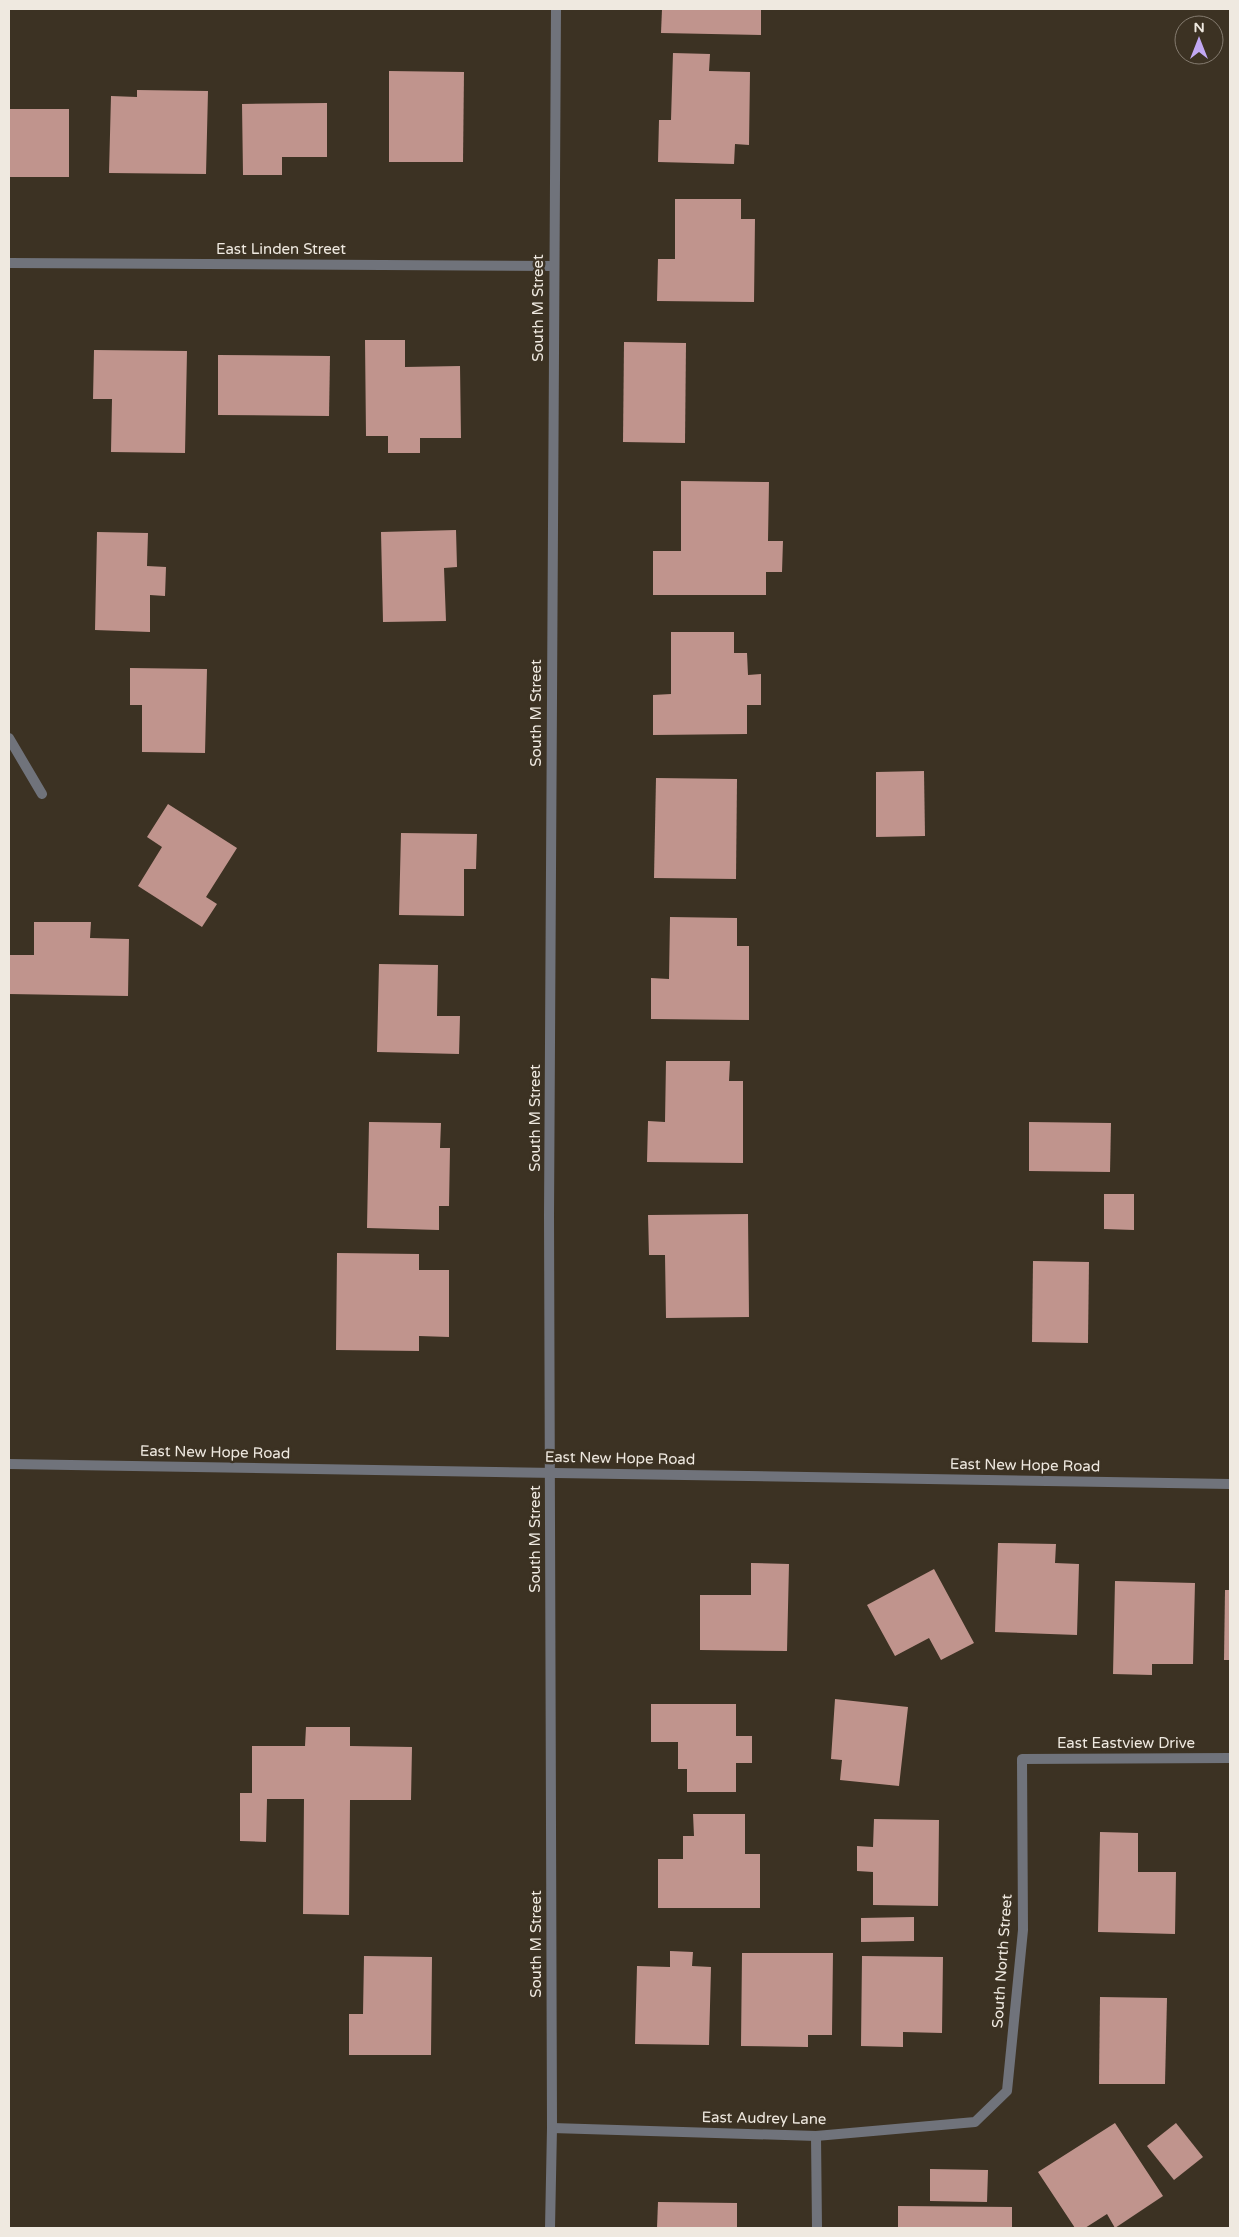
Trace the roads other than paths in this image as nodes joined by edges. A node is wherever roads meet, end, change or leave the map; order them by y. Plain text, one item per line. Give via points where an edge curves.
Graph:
1 (556, 9) edge
2 (9, 263) edge
3 (553, 266) junction
4 (9, 738) edge
5 (42, 794) dead end
6 (9, 1464) edge
7 (550, 1472) junction
8 (1230, 1484) edge
9 (1230, 1758) edge
10 (1022, 1759) joint
11 (975, 2122) joint
12 (552, 2128) junction
13 (816, 2136) junction
14 (550, 2228) edge
15 (817, 2228) edge

1 - 3 street, South M Street
2 - 3 street, East Linden Street
3 - 7 street, South M Street
4 - 5 street
6 - 7 street, East New Hope Road
7 - 8 street, East New Hope Road
7 - 12 street, South M Street
9 - 10 street, East Eastview Drive
10 - 11 street, South North Street via 1023,1930 1007,2091
11 - 13 street, East Audrey Lane
12 - 13 street, East Audrey Lane
12 - 14 street, South M Street
13 - 15 street

